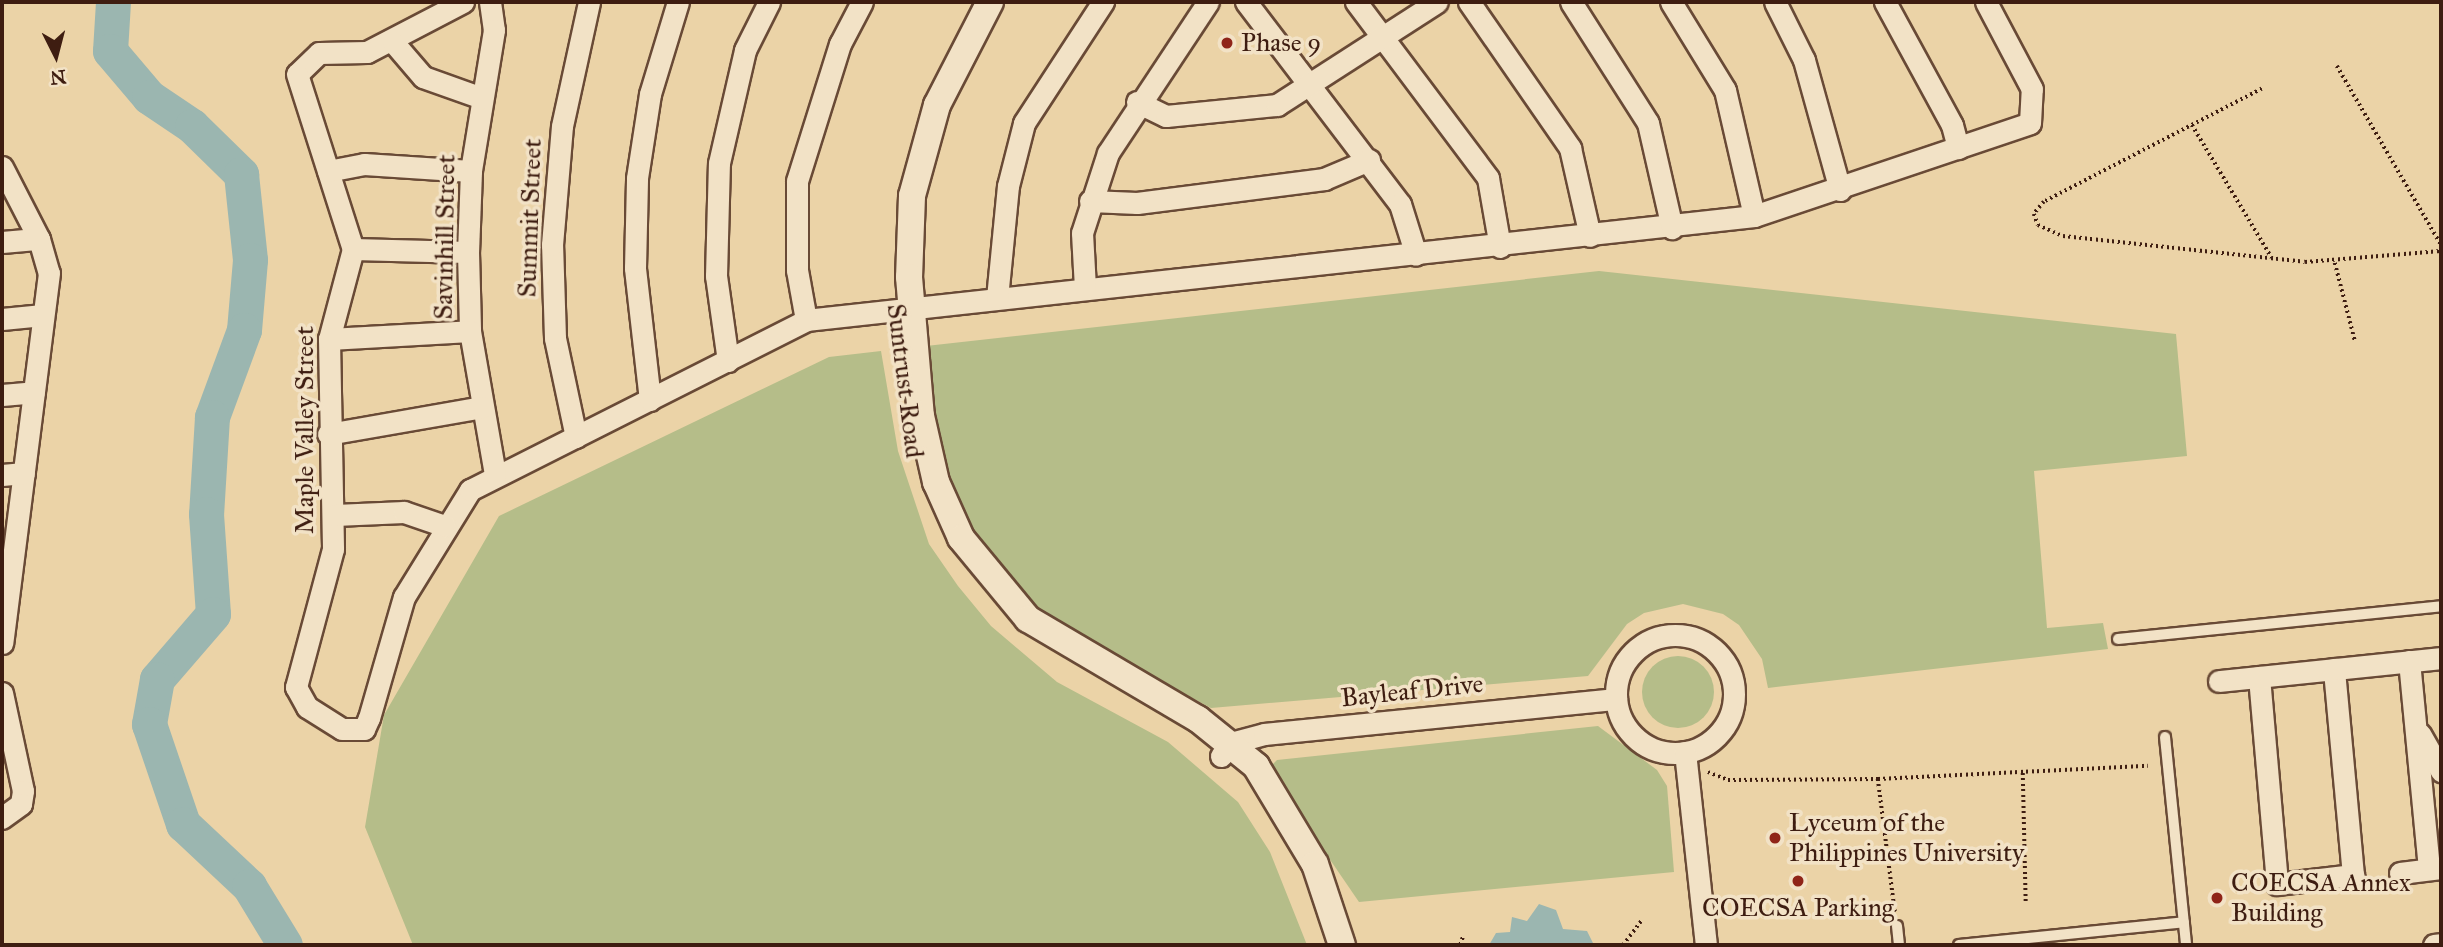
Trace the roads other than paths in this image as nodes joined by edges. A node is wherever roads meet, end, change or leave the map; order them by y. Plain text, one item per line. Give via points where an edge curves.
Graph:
1 (463, 2) edge
2 (490, 2) edge
3 (589, 2) edge
4 (678, 2) edge
5 (769, 2) edge
6 (862, 2) edge
7 (970, 2) edge
8 (990, 2) edge
9 (1103, 2) edge
10 (1208, 2) edge
11 (1246, 2) edge
12 (1356, 2) edge
13 (1437, 2) edge
14 (1469, 2) edge
15 (1570, 2) edge
16 (1671, 2) edge
17 (1775, 2) edge
18 (1885, 2) edge
19 (1986, 2) edge
20 (1383, 36) junction
21 (394, 42) junction
22 (1312, 88) junction
23 (482, 98) junction
24 (1137, 102) junction
25 (1958, 148) junction
26 (1369, 160) junction
27 (2, 167) edge
28 (328, 171) junction
29 (471, 171) junction
30 (1840, 190) junction
31 (1090, 201) junction
32 (1754, 216) junction
33 (1672, 228) junction
34 (1590, 236) junction
35 (39, 239) junction
36 (2, 242) edge
37 (1500, 247) junction
38 (353, 249) junction
39 (468, 252) junction
40 (1416, 255) junction
41 (1085, 288) junction
42 (997, 298) junction
43 (904, 308) junction
44 (43, 315) junction
45 (2, 319) edge
46 (806, 320) junction
47 (471, 331) junction
48 (329, 339) junction
49 (728, 362) junction
50 (34, 392) junction
51 (2, 395) edge
52 (650, 400) junction
53 (482, 407) junction
54 (328, 434) junction
55 (576, 437) junction
56 (24, 473) junction
57 (495, 474) junction
58 (2, 475) edge
59 (335, 515) junction
60 (445, 526) junction
61 (2441, 606) edge
62 (2118, 639) dead end
63 (2, 643) edge
64 (2441, 658) edge
65 (2409, 662) junction
66 (2334, 669) junction
67 (2259, 677) junction
68 (2220, 681) dead end
69 (2, 693) edge
70 (1616, 699) junction
71 (2415, 726) junction
72 (2165, 737) dead end
73 (1226, 749) junction
74 (1685, 752) junction
75 (2441, 771) edge
76 (2, 818) edge
77 (2435, 869) edge
78 (2400, 873) dead end
79 (2183, 922) junction
80 (1897, 926) road end
81 (2441, 944) edge
82 (1326, 945) edge
83 (1342, 945) edge
84 (1706, 945) edge
85 (1899, 945) edge
86 (1959, 945) edge
87 (2186, 945) edge
88 (2434, 945) edge

1 - 21 street
2 - 23 street, Savinhill Street via 494,30
3 - 55 street, Summit Street via 562,126 552,245 555,338
4 - 52 street via 649,94 637,178 635,268
5 - 49 street via 745,50 719,163 716,276
6 - 46 street via 840,44 797,181 797,270
7 - 43 street, Suntrust Road via 937,63 901,166
8 - 43 street, Suntrust Road via 951,72 916,167
9 - 42 street via 1024,123 1008,186
10 - 24 street
11 - 22 street
12 - 20 street
13 - 20 street
14 - 34 street via 1570,149
15 - 33 street via 1648,123
16 - 32 street via 1725,90
17 - 30 street via 1804,60
18 - 25 street via 1952,125
19 - 25 street via 2032,89 2034,115 2021,128
20 - 22 street
20 - 37 street via 1488,178
21 - 23 street via 423,77
21 - 28 street via 355,55 319,53 297,74
22 - 24 street via 1277,105 1166,116
22 - 26 street
23 - 29 street, Savinhill Street
24 - 31 street
25 - 30 street
26 - 31 street via 1324,179 1137,203
26 - 40 street via 1401,204
27 - 35 street
28 - 29 street via 364,164
28 - 38 street
29 - 39 street, Savinhill Street
30 - 32 street
31 - 41 street via 1082,233
32 - 33 street
33 - 34 street
34 - 37 street
35 - 36 street
35 - 44 street via 49,273
37 - 40 street
38 - 39 street
38 - 48 street, Maple Valley Street
39 - 47 street, Savinhill Street
40 - 41 street
41 - 42 street
42 - 43 street
43 - 46 street
43 - 73 street, Suntrust Road via 930,461 945,505 981,567 1048,634
44 - 45 street
44 - 50 street
46 - 49 street
47 - 48 street
47 - 53 street, Savinhill Street
48 - 54 street, Maple Valley Street
49 - 52 street
50 - 51 street
50 - 56 street
52 - 55 street
53 - 54 street
53 - 57 street, Savinhill Street
54 - 59 street, Maple Valley Street
55 - 57 street
56 - 58 street
56 - 63 street
57 - 60 street via 470,490
59 - 60 street via 404,512
59 - 60 street, Maple Valley Street via 330,567 296,687 325,720 342,729 364,729 396,617
61 - 62 lane
64 - 65 street
65 - 66 street
65 - 71 street
66 - 67 street
66 - 67 street via 2353,876 2277,884
67 - 68 street
69 - 76 street via 23,791 21,804
70 - 73 street, Bayleaf Drive
70 - 74 street via 1639,740 1665,752
70 - 74 street via 1620,672 1643,644 1678,635 1711,647 1728,668 1734,703 1717,735
71 - 75 street
71 - 77 street
72 - 79 lane
73 - 82 street via 1275,819 1301,869
73 - 83 street via 1263,777 1300,835
74 - 84 street
77 - 78 street
79 - 86 lane
79 - 87 lane
80 - 85 lane
81 - 88 street

